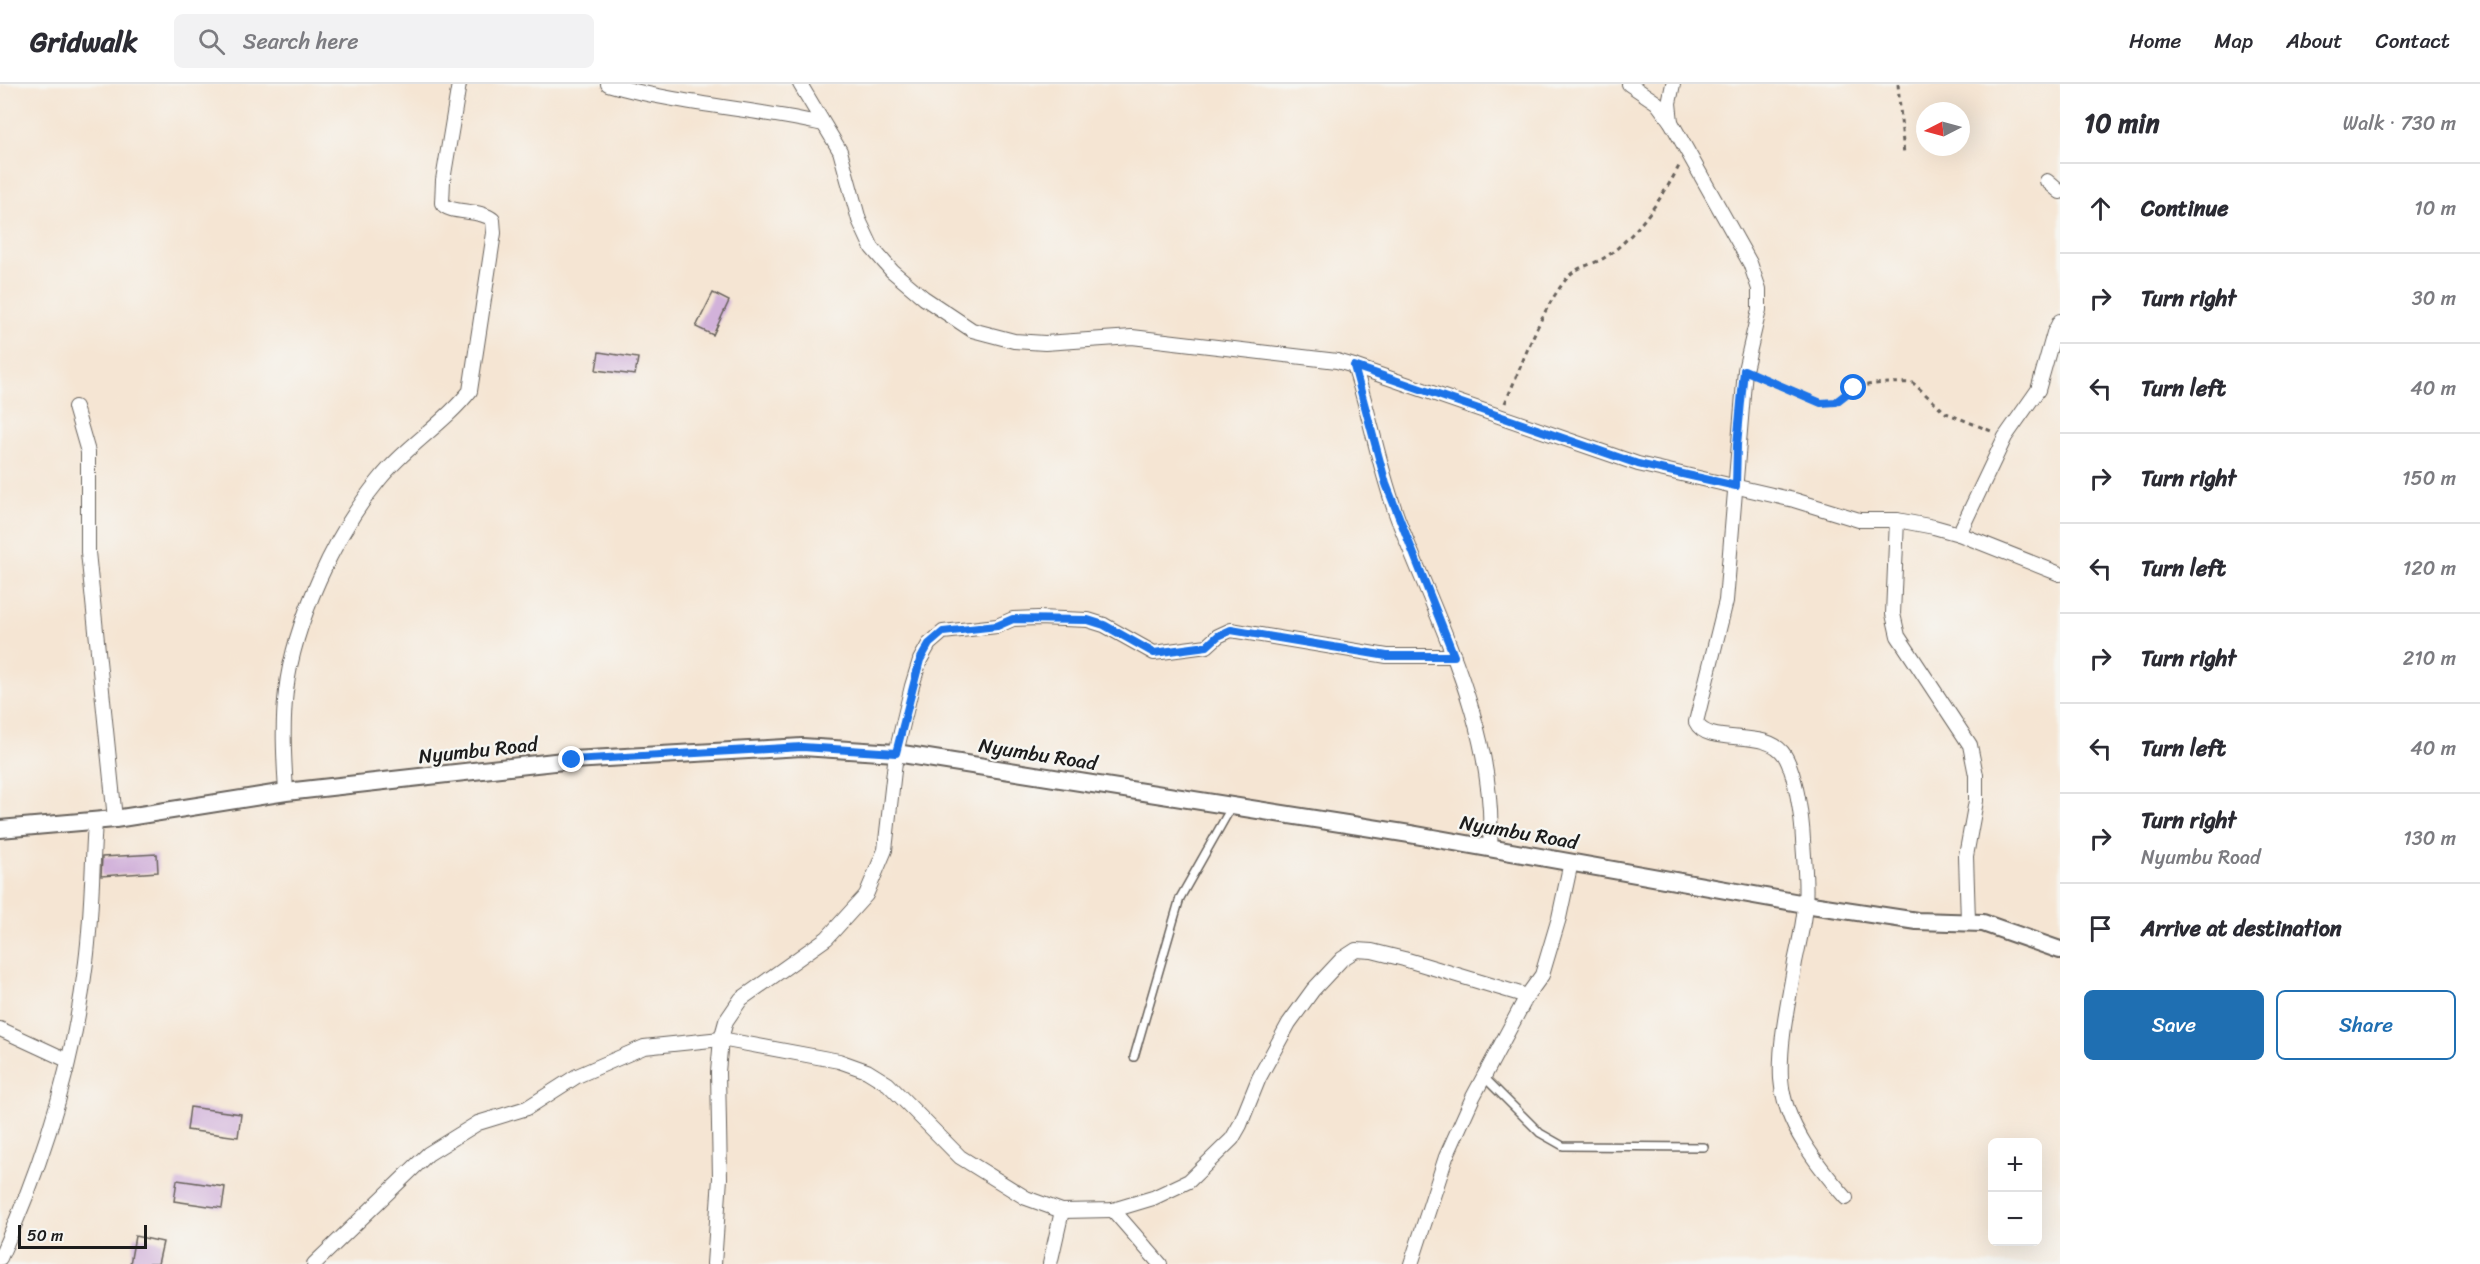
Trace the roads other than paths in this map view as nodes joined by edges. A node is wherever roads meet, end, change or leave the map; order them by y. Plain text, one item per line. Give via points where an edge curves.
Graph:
1 (459, 84) edge
2 (608, 84) edge
3 (800, 84) edge
4 (1629, 84) edge
5 (1673, 84) edge
6 (1671, 122) junction
7 (823, 124) junction
8 (2047, 181) dead end
9 (2060, 192) edge
10 (2060, 321) edge
11 (1354, 366) junction
12 (75, 407) dead end
13 (1736, 486) junction
14 (1897, 520) junction
15 (1959, 534) junction
16 (2060, 574) edge
17 (1454, 656) junction
18 (896, 753) junction
19 (286, 792) junction
20 (1232, 806) junction
21 (115, 819) junction
22 (95, 820) junction
23 (0, 829) edge
24 (1490, 848) junction
25 (1571, 862) junction
26 (1805, 904) junction
27 (1968, 921) junction
28 (2060, 950) edge
29 (1527, 996) junction
30 (0, 1029) edge
31 (721, 1038) junction
32 (1134, 1057) dead end
33 (67, 1060) junction
34 (1484, 1077) junction
35 (1704, 1147) dead end
36 (1846, 1197) dead end
37 (1113, 1210) junction
38 (1062, 1211) junction
39 (0, 1258) edge
40 (314, 1264) edge
41 (714, 1264) edge
42 (1050, 1264) edge
43 (1160, 1264) edge
44 (1411, 1264) edge

1 - 19 street via 442,203 449,208 486,214 493,220 494,233 470,391 378,481 317,583 286,690
2 - 7 street via 667,99
3 - 7 street
4 - 6 street via 1657,103
5 - 6 street
6 - 13 street via 1750,263 1759,289 1759,310 1744,370
7 - 11 street via 840,151 859,220 872,248 924,298 972,330 1004,340 1045,343 1132,337
8 - 9 street
10 - 15 street via 2038,390 2005,437
11 - 13 street via 1638,464
11 - 17 street via 1389,493
12 - 21 street via 88,452 88,552
13 - 14 street via 1859,520
13 - 26 street via 1726,601 1696,722 1709,734 1772,745 1785,756 1802,812
14 - 15 street
14 - 27 street via 1893,614 1898,636 1970,745 1976,775 1976,801 1966,856
15 - 16 street
17 - 18 street via 1387,656 1231,630 1207,646 1154,653 1088,620 1013,619 997,626 943,632 929,644 912,686
17 - 24 street via 1484,753 1492,818
18 - 19 street, Nyumbu Road via 802,747 728,749 572,760
18 - 20 street, Nyumbu Road
18 - 31 street via 885,850 866,895 827,938 741,999 726,1021
19 - 21 street, Nyumbu Road
20 - 24 street, Nyumbu Road
20 - 32 lane via 1180,898
21 - 22 street, Nyumbu Road
22 - 23 street, Nyumbu Road
22 - 33 street via 86,962
24 - 25 street, Nyumbu Road
25 - 26 street, Nyumbu Road
25 - 29 street via 1542,975
26 - 27 street, Nyumbu Road via 1917,921
26 - 36 street via 1782,1036 1781,1082 1793,1120 1819,1166
27 - 28 street, Nyumbu Road via 2009,930
29 - 34 street
29 - 37 street via 1404,959 1356,950 1313,990 1289,1023 1232,1139 1189,1181 1153,1198
30 - 33 street
31 - 38 street via 839,1061 867,1071 888,1084 974,1168 1026,1197
31 - 40 street via 644,1047 577,1076 527,1108 478,1123 428,1154
31 - 41 street via 720,1178
33 - 39 street via 27,1192
34 - 35 lane via 1540,1133 1563,1146
34 - 44 street via 1446,1156
37 - 38 street
37 - 43 street
38 - 42 street

